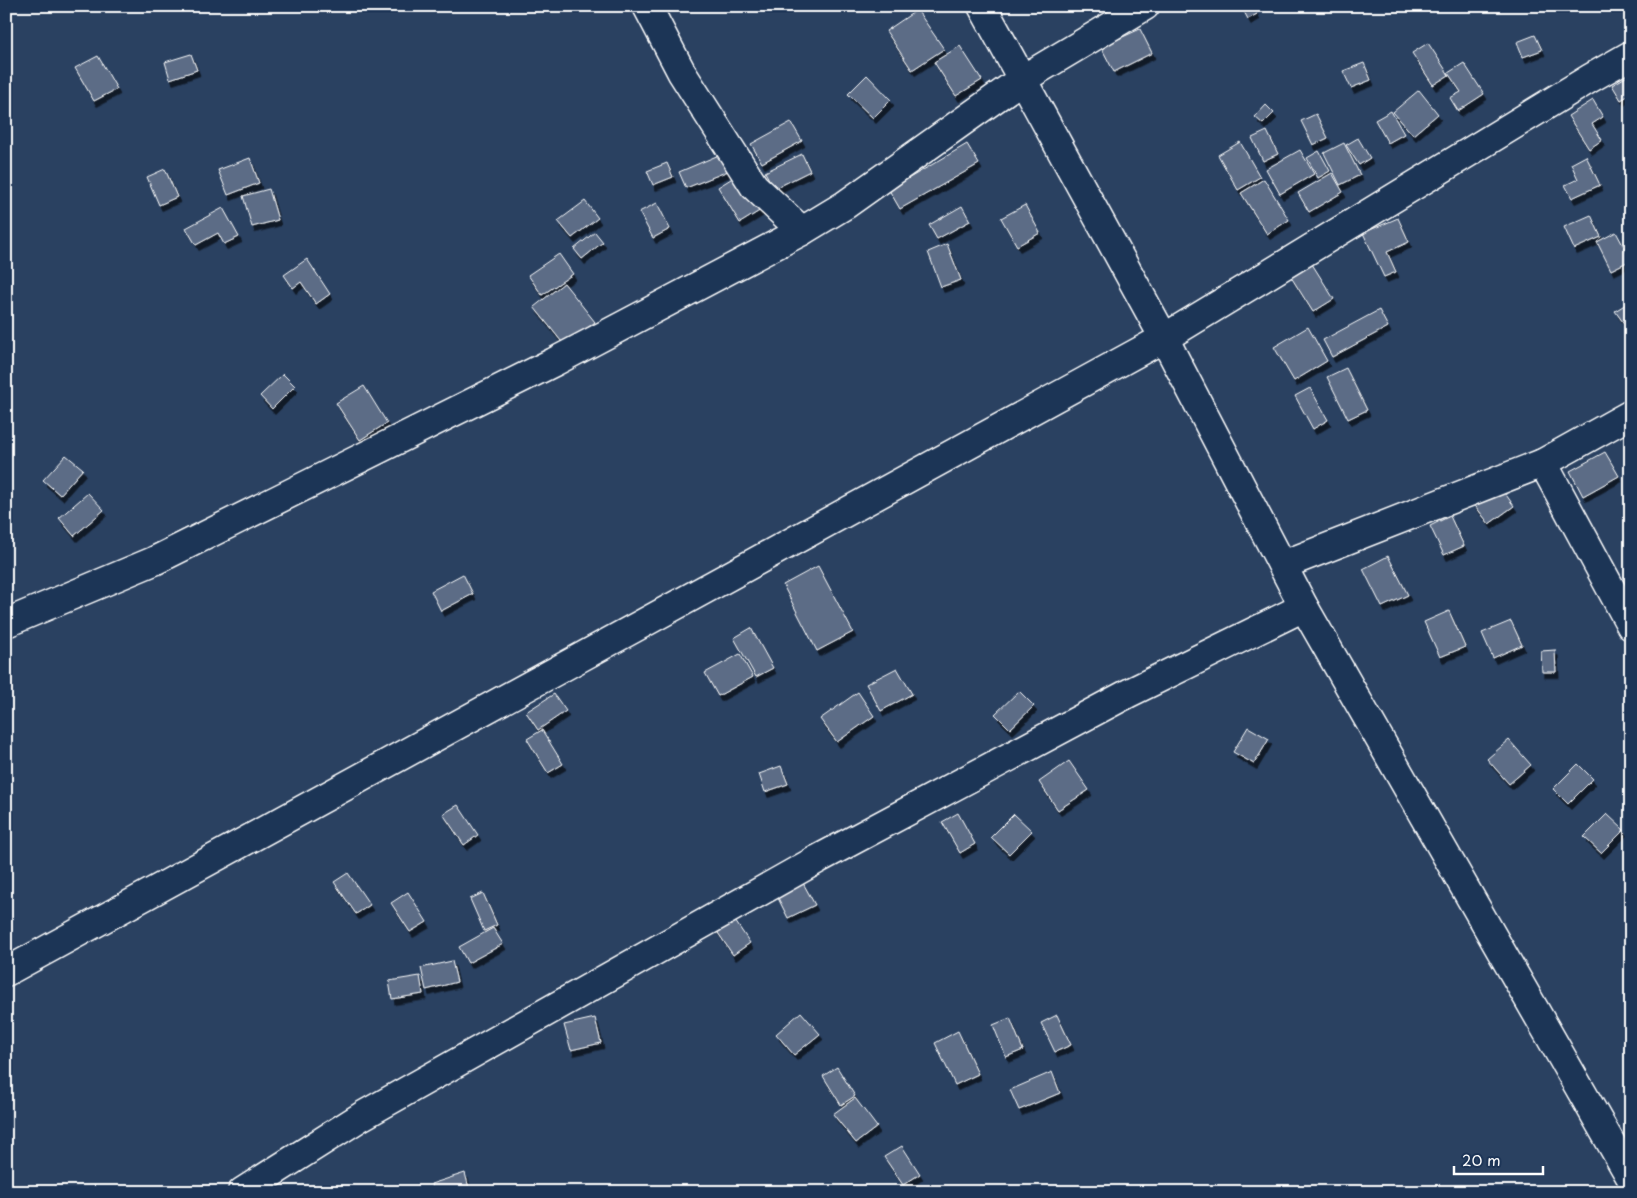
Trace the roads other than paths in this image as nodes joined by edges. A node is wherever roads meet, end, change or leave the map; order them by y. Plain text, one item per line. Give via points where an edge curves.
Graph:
1 (647, 6) edge
2 (982, 6) edge
3 (1145, 6) edge
4 (1631, 56) edge
5 (1021, 80) junction
6 (802, 232) junction
7 (1164, 338) junction
8 (1631, 414) edge
9 (1543, 463) junction
10 (1283, 565) junction
11 (1304, 607) junction
12 (6, 623) edge
13 (1631, 626) edge
14 (6, 972) edge
15 (1631, 1178) edge
16 (242, 1192) edge

1 - 6 street via 682,73 754,186
2 - 5 street
3 - 5 street
4 - 7 street
5 - 6 street
5 - 7 street
6 - 12 street via 554,362 172,552
7 - 10 street
7 - 14 street
8 - 9 street
9 - 10 street
9 - 13 street
10 - 11 street
11 - 15 street
11 - 16 street via 1129,693 818,859 362,1116

